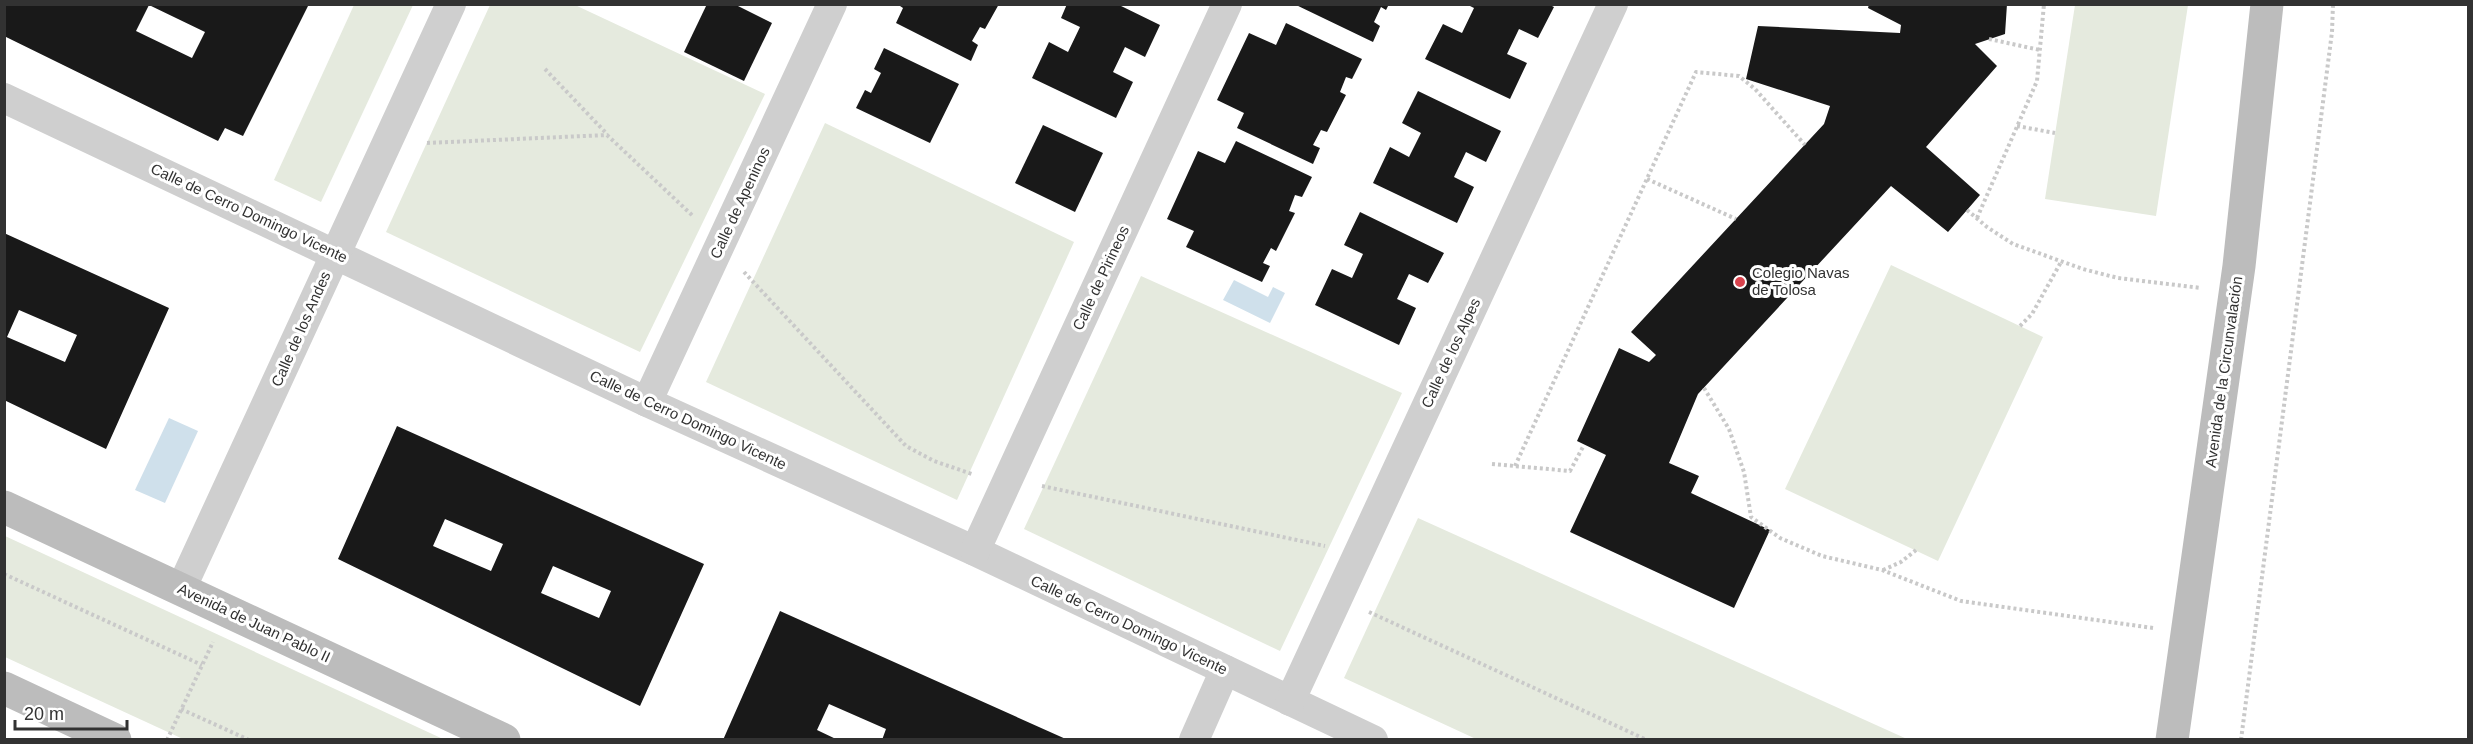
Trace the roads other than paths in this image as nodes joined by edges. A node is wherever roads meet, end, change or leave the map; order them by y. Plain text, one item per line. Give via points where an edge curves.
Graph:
1 (451, 4) edge
2 (832, 4) edge
3 (1227, 4) edge
4 (1613, 4) edge
5 (2267, 4) edge
6 (4, 98) edge
7 (335, 253) junction
8 (647, 402) junction
9 (4, 507) edge
10 (975, 551) junction
11 (181, 589) junction
12 (1225, 670) junction
13 (4, 688) edge
14 (1290, 701) junction
15 (115, 740) edge
16 (504, 740) edge
17 (1194, 740) edge
18 (1373, 740) edge
19 (2172, 740) edge

1 - 7 street, Calle de los Andes
2 - 8 street, Calle de Apeninos
3 - 10 street, Calle de Pirineos
4 - 14 street, Calle de los Alpes
5 - 19 street, Avenida de la Circunvalación via 2235,293
6 - 7 street, Calle de Cerro Domingo Vicente
7 - 8 street, Calle de Cerro Domingo Vicente
7 - 11 street, Calle de los Andes
8 - 10 street, Calle de Cerro Domingo Vicente
9 - 11 street, Avenida de Juan Pablo II
10 - 12 street, Calle de Cerro Domingo Vicente
11 - 16 street, Avenida de Juan Pablo II
12 - 14 street, Calle de Cerro Domingo Vicente
12 - 17 street
13 - 15 street
14 - 18 street, Calle de Cerro Domingo Vicente

